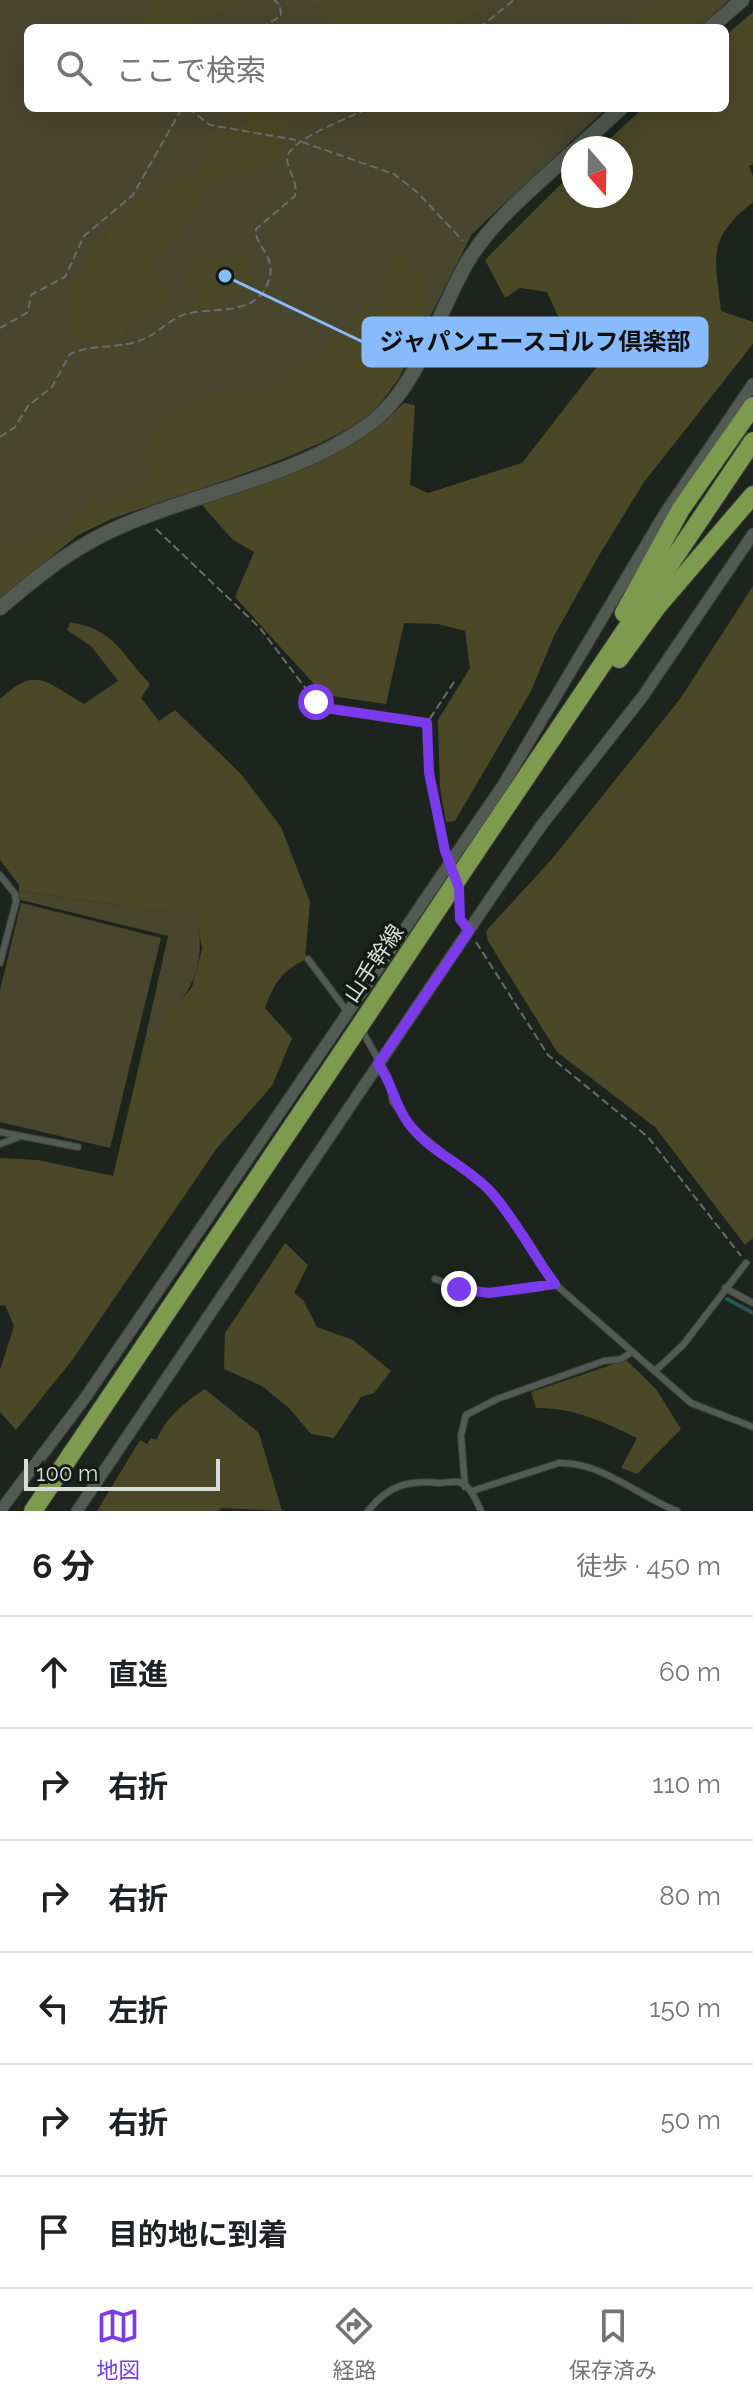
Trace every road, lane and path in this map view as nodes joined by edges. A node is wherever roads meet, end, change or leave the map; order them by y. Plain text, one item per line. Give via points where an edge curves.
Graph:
1 (274, 0) edge
2 (514, 0) edge
3 (742, 0) edge
4 (268, 24) edge
5 (484, 24) edge
6 (715, 24) edge
7 (180, 112) edge
8 (193, 112) edge
9 (360, 112) edge
10 (617, 112) edge
11 (590, 136) edge
12 (300, 141) junction
13 (561, 163) edge
14 (471, 256) junction
15 (0, 328) edge
16 (753, 384) edge
17 (753, 406) edge
18 (0, 437) edge
19 (753, 441) edge
20 (753, 495) edge
21 (143, 517) junction
22 (753, 534) edge
23 (0, 608) edge
24 (456, 679) dead end
25 (578, 700) junction
26 (427, 723) junction
27 (521, 789) junction
28 (449, 863) junction
29 (0, 875) edge
30 (459, 904) dead end
31 (469, 931) junction
32 (308, 959) dead end
33 (0, 963) edge
34 (348, 1012) junction
35 (378, 1064) junction
36 (0, 1132) edge
37 (21, 1136) junction
38 (0, 1144) edge
39 (78, 1147) dead end
40 (746, 1263) joint
41 (435, 1279) dead end
42 (555, 1284) junction
43 (725, 1288) junction
44 (753, 1303) edge
45 (632, 1352) junction
46 (655, 1371) junction
47 (113, 1393) junction
48 (753, 1427) edge
49 (70, 1457) junction
50 (468, 1489) junction
51 (0, 1511) edge
52 (24, 1511) edge
53 (33, 1511) edge
54 (46, 1511) edge
55 (77, 1511) edge
56 (368, 1511) edge
57 (481, 1511) edge
58 (677, 1511) edge

1 - 4 path via 281,16
2 - 5 path
3 - 6 street
7 - 15 path via 133,195 84,236 65,277 40,287 31,295 28,312
8 - 12 path via 210,125
9 - 12 path
10 - 11 street
12 - 14 path via 394,174 426,201
12 - 18 path via 287,160 295,196 256,229 270,263 267,285 259,295 219,312 188,313 138,341 70,354 52,387
13 - 14 street
14 - 21 street via 393,401 372,421 324,451
16 - 28 street via 701,456 529,744
17 - 25 main road via 681,509
19 - 25 main road, 山手幹線
20 - 27 main road via 657,607
21 - 23 street via 82,544
21 - 26 path via 260,628 316,702 325,708
22 - 31 street via 643,696 541,826
24 - 26 path
25 - 27 main road, 山手幹線
26 - 28 path via 429,773
27 - 47 main road, 山手幹線, bridge
28 - 34 street
29 - 33 lane via 16,902
30 - 31 path via 460,919
31 - 35 street
31 - 40 path via 548,1055 648,1137
32 - 34 lane
34 - 35 lane
34 - 51 street via 85,1398
35 - 42 lane via 388,1077 393,1102 411,1127 490,1191
35 - 55 street
36 - 37 lane
37 - 38 lane
37 - 39 lane
40 - 43 lane
41 - 42 lane via 473,1293
42 - 45 lane
43 - 44 lane
43 - 46 lane via 683,1345
45 - 46 lane
45 - 50 lane via 466,1415 461,1435
46 - 48 lane via 703,1411
47 - 49 main road, 山手幹線
47 - 54 main road
49 - 52 main road
49 - 53 main road, 山手幹線
50 - 56 lane via 457,1481 401,1484 380,1496
50 - 57 lane
50 - 58 lane via 574,1462

